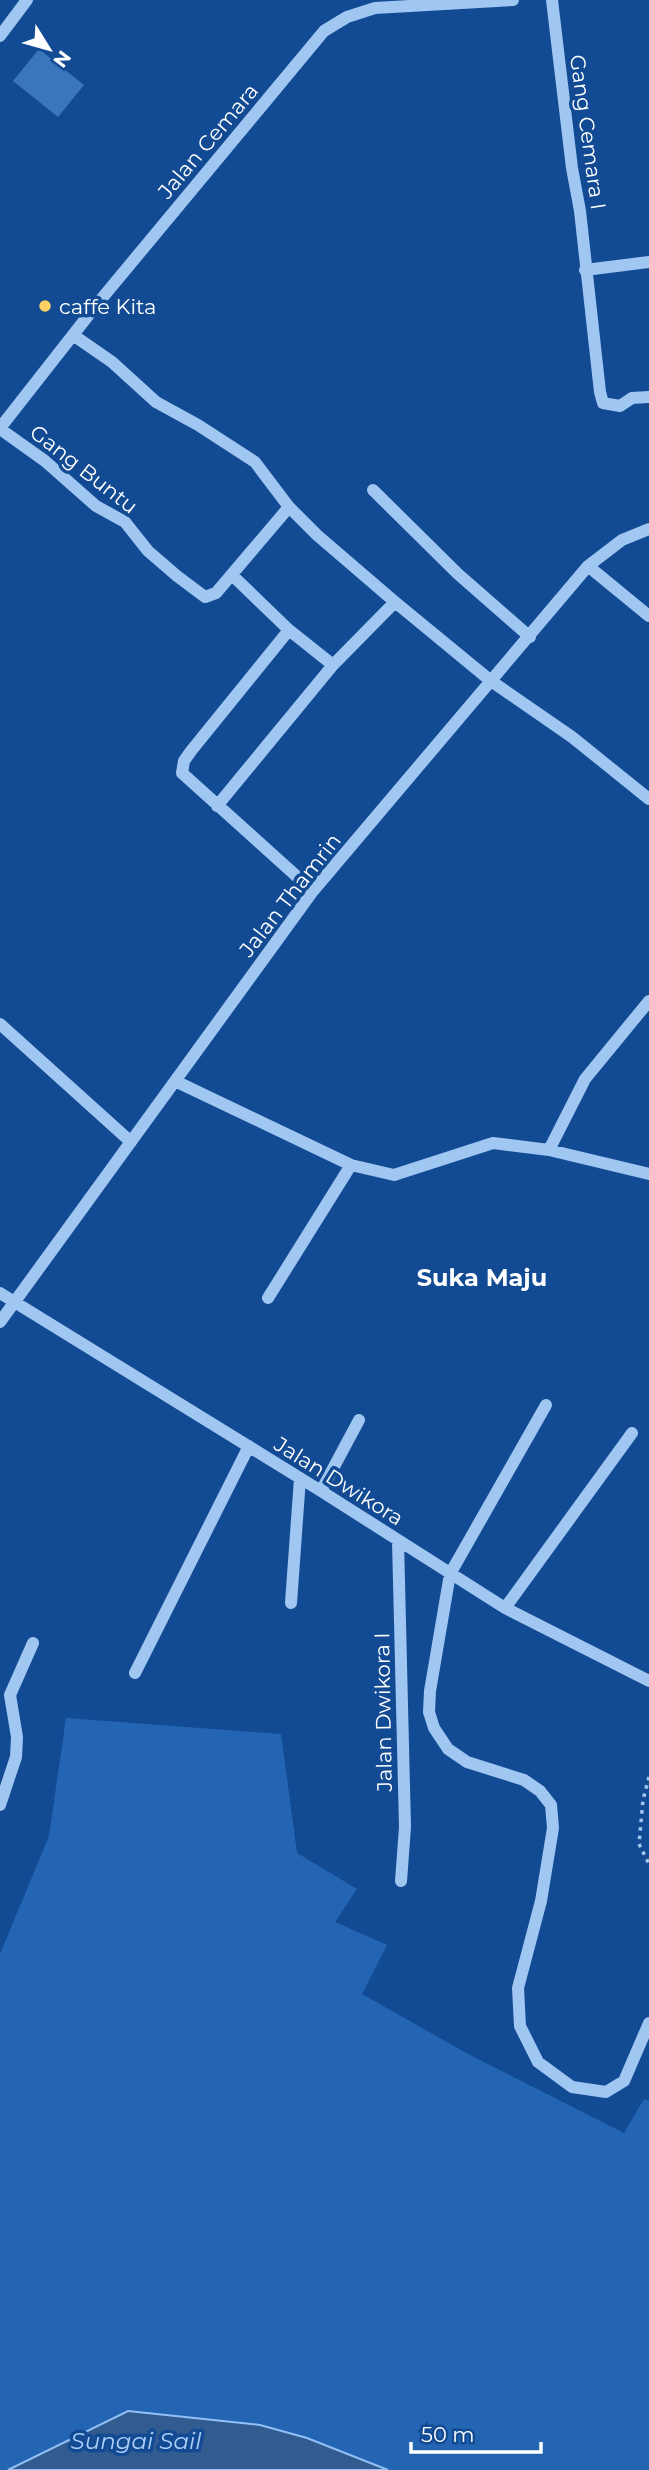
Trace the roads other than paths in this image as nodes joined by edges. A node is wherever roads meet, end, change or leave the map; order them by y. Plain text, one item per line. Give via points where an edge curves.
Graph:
1 (27, 0) edge
2 (363, 0) edge
3 (513, 0) edge
4 (552, 0) edge
5 (375, 8) junction
6 (0, 36) edge
7 (649, 262) edge
8 (585, 270) junction
9 (73, 335) junction
10 (649, 397) edge
11 (0, 428) edge
12 (373, 490) dead end
13 (289, 507) junction
14 (649, 529) edge
15 (588, 566) junction
16 (232, 575) junction
17 (395, 602) junction
18 (649, 616) edge
19 (289, 630) junction
20 (530, 637) junction
21 (333, 665) junction
22 (491, 681) junction
23 (649, 799) edge
24 (217, 806) junction
25 (313, 891) junction
26 (649, 1001) edge
27 (0, 1024) edge
28 (175, 1081) junction
29 (131, 1142) junction
30 (549, 1150) junction
31 (351, 1165) junction
32 (649, 1174) edge
33 (0, 1293) edge
34 (268, 1298) dead end
35 (15, 1302) junction
36 (0, 1322) edge
37 (546, 1405) dead end
38 (359, 1420) dead end
39 (632, 1433) dead end
40 (249, 1446) junction
41 (300, 1478) junction
42 (321, 1491) junction
43 (398, 1541) junction
44 (450, 1574) junction
45 (291, 1603) dead end
46 (505, 1608) junction
47 (33, 1643) dead end
48 (135, 1673) dead end
49 (649, 1681) edge
50 (0, 1805) edge
51 (401, 1881) dead end
52 (649, 2023) edge

1 - 6 street
2 - 5 street
3 - 5 street, Jalan Cemara
4 - 8 street, Gang Cemara I
5 - 9 street, Jalan Cemara via 324,31
7 - 8 street
8 - 10 street, Gang Cemara I via 603,403 620,406 632,398
9 - 11 street, Jalan Cemara
9 - 13 street via 156,402 255,462
11 - 16 street, Gang Buntu via 96,506 125,522 148,551 205,597 216,593
12 - 20 street
13 - 16 street, Gang Buntu
13 - 17 street
14 - 15 street, Jalan Thamrin via 622,540
15 - 18 street
15 - 20 street, Jalan Thamrin
16 - 19 street
17 - 21 street
17 - 22 street
19 - 21 street
19 - 24 street via 184,761 181,773
20 - 22 street, Jalan Thamrin
21 - 24 street
22 - 23 street via 572,737
22 - 25 street, Jalan Thamrin
24 - 25 street
25 - 28 street, Jalan Thamrin
26 - 30 street via 585,1079
27 - 29 street
28 - 29 street, Jalan Thamrin
28 - 31 street
29 - 35 street, Jalan Thamrin
30 - 31 street via 493,1143 394,1175
30 - 32 street
31 - 34 street
33 - 35 street
35 - 36 street, Jalan Thamrin
35 - 40 street, Jalan Dwikora
37 - 44 street
38 - 42 street
39 - 46 street
40 - 41 street, Jalan Dwikora
40 - 48 street
41 - 42 street, Jalan Dwikora
41 - 45 street
42 - 43 street, Jalan Dwikora
43 - 44 street, Jalan Dwikora
43 - 51 street, Jalan Dwikora I via 405,1827
44 - 46 street, Jalan Dwikora
44 - 52 street via 430,1691 434,1728 448,1749 467,1762 524,1780 551,1805 553,1828 541,1901 518,1988 520,2025 538,2062 572,2087 606,2092 624,2081
46 - 49 street, Jalan Dwikora
47 - 50 street via 10,1695 16,1757

